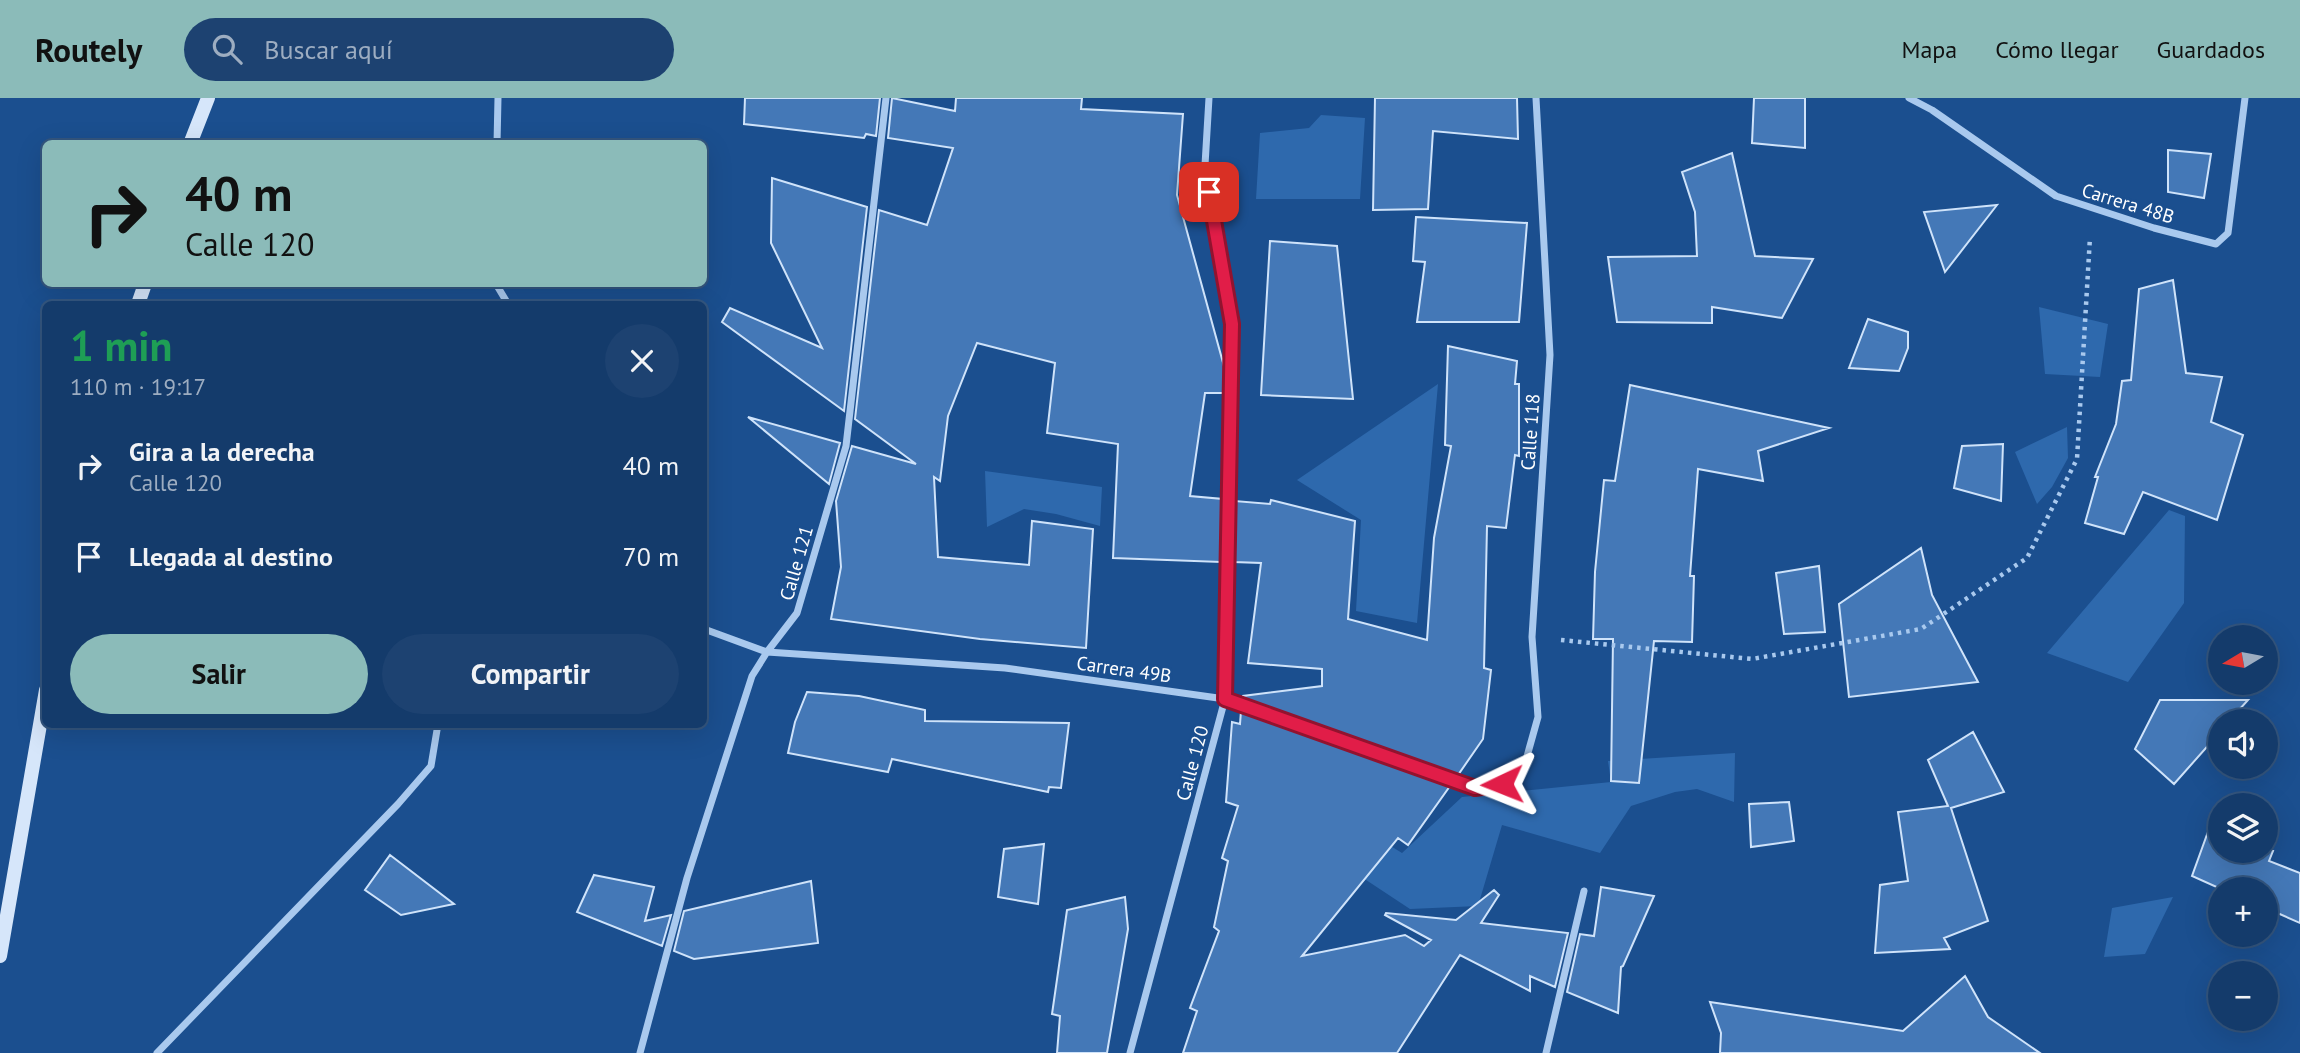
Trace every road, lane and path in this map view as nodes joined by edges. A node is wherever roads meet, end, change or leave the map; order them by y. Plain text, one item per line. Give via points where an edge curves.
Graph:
1 (208, 98) edge
2 (498, 98) edge
3 (886, 98) edge
4 (1209, 98) edge
5 (1536, 98) edge
6 (1909, 98) edge
7 (2245, 98) edge
8 (192, 140) edge
9 (497, 140) edge
10 (2092, 208) junction
11 (707, 629) edge
12 (1532, 637) junction
13 (767, 652) junction
14 (1225, 699) junction
15 (42, 713) edge
16 (437, 728) edge
17 (1524, 767) joint
18 (1584, 891) dead end
19 (0, 956) edge
20 (157, 1053) edge
21 (640, 1053) edge
22 (1130, 1053) edge
23 (1546, 1053) edge

1 - 8 street
2 - 9 street
3 - 13 street, Calle 121 via 846,446 797,613
4 - 14 street, Calle 120 via 1205,165 1232,324
5 - 12 street, Calle 118 via 1550,355
6 - 10 street, Carrera 48B via 2056,196
7 - 10 street, Carrera 48B via 2228,233 2216,244
10 - 12 path via 2077,459 2027,558 1921,629 1752,659
11 - 13 street, Carrera 49B
12 - 17 street, Calle 118 via 1538,717
13 - 14 street, Carrera 49B via 1004,668
13 - 21 street, Calle 121 via 752,676 687,878
14 - 17 street, Carrera 49B via 1475,788 1502,784
14 - 22 street, Calle 120
15 - 19 street
16 - 20 street via 431,766 423,776
18 - 23 street

